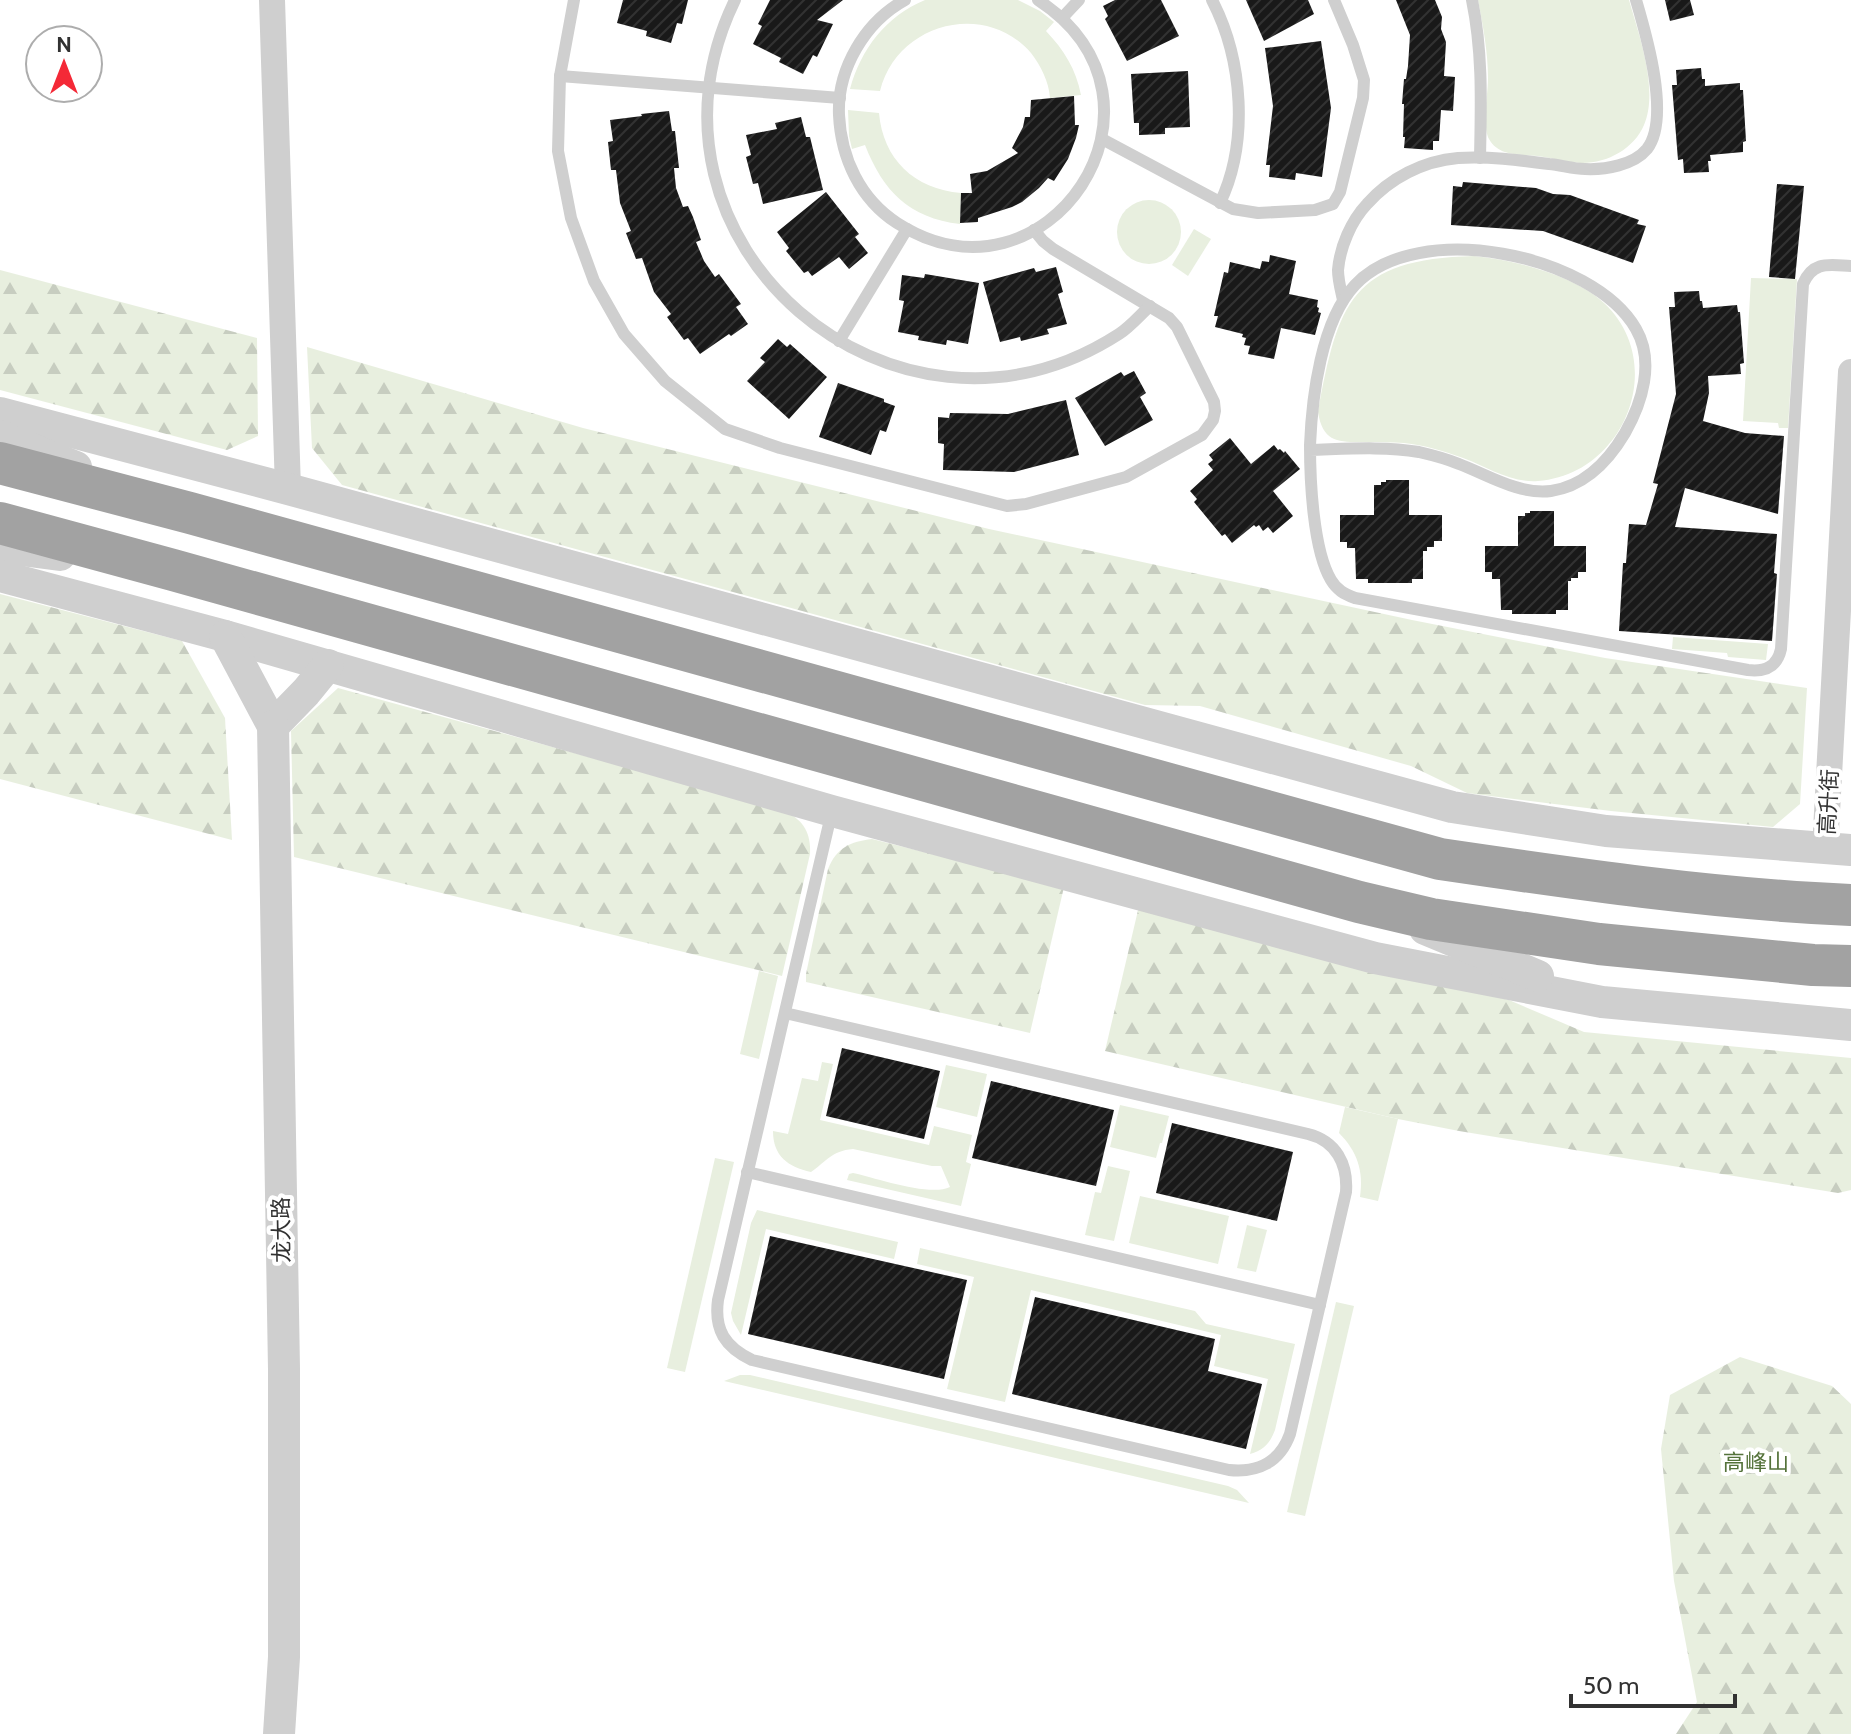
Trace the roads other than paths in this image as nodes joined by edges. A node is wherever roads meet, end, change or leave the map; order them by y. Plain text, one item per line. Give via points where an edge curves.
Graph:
1 (272, 0) edge
2 (574, 0) edge
3 (735, 0) edge
4 (905, 0) edge
5 (1038, 0) edge
6 (1079, 0) edge
7 (1212, 0) edge
8 (1334, 0) edge
9 (1472, 0) edge
10 (1636, 0) edge
11 (1062, 18) junction
12 (560, 76) junction
13 (710, 89) junction
14 (840, 98) junction
15 (1102, 139) junction
16 (1480, 158) junction
17 (1220, 203) junction
18 (907, 229) junction
19 (1034, 230) junction
20 (1851, 266) edge
21 (1343, 300) junction
22 (1150, 306) junction
23 (839, 341) junction
24 (1851, 372) edge
25 (0, 413) edge
26 (0, 436) edge
27 (1310, 450) junction
28 (0, 463) edge
29 (288, 489) junction
30 (190, 513) junction
31 (0, 523) edge
32 (0, 547) edge
33 (173, 570) junction
34 (0, 576) edge
35 (225, 636) junction
36 (328, 665) junction
37 (273, 726) junction
38 (832, 811) junction
39 (1838, 849) edge
40 (1359, 902) junction
41 (1851, 905) edge
42 (1851, 966) edge
43 (1602, 1002) junction
44 (785, 1013) junction
45 (1851, 1025) edge
46 (747, 1172) junction
47 (1320, 1305) junction
48 (279, 1734) edge

1 - 29 street
2 - 12 lane
3 - 13 lane via 718,42
4 - 14 lane via 881,17 855,50
5 - 11 lane
6 - 11 lane
7 - 17 lane via 1226,35 1237,95 1235,156
8 - 17 lane via 1364,80 1340,192 1333,204 1315,210 1258,213
9 - 16 lane via 1481,65
10 - 16 lane via 1657,108 1647,149 1637,158 1600,169
11 - 15 lane via 1082,40 1099,78
12 - 13 lane
12 - 22 lane via 558,151 571,218 594,281 624,334 665,381 725,429 1007,506 1126,477 1202,435 1215,411 1177,327
13 - 14 lane
13 - 23 lane via 713,164 731,222 783,298
14 - 18 lane via 840,130 851,170 874,204
15 - 17 lane
15 - 19 lane via 1076,195
16 - 21 lane via 1422,166 1374,196 1353,224 1342,253 1338,270
18 - 19 lane via 967,246 1008,241
18 - 23 lane
19 - 22 lane via 1053,249
20 - 27 lane via 1820,265 1803,284 1781,649 1776,662 1764,670 1345,595 1329,577 1322,554
21 - 27 lane via 1316,382
21 - 27 lane via 1365,276 1418,254 1472,250 1540,262 1579,279 1621,309 1643,345 1641,399 1604,462 1587,477 1551,491 1515,487 1420,453
22 - 23 lane via 1095,348 1007,376 916,372
24 - 39 street, 高升街
25 - 29 street
26 - 30 street
28 - 30 highway
29 - 39 street via 1452,807 1606,831
30 - 41 highway via 1440,859 1603,883
31 - 33 highway
32 - 33 street
33 - 40 highway
34 - 35 street
35 - 36 street
35 - 37 street
36 - 37 street
36 - 38 street
37 - 48 street, 龙大路 via 284,1369
38 - 43 street via 1375,958
38 - 44 lane
40 - 42 highway via 1431,919 1599,944
40 - 43 street
43 - 45 street
44 - 46 lane
44 - 47 lane via 1323,1139 1337,1151 1347,1180
46 - 47 lane
46 - 47 lane via 716,1313 729,1346 752,1360 782,1367 1242,1472 1273,1461 1286,1443

